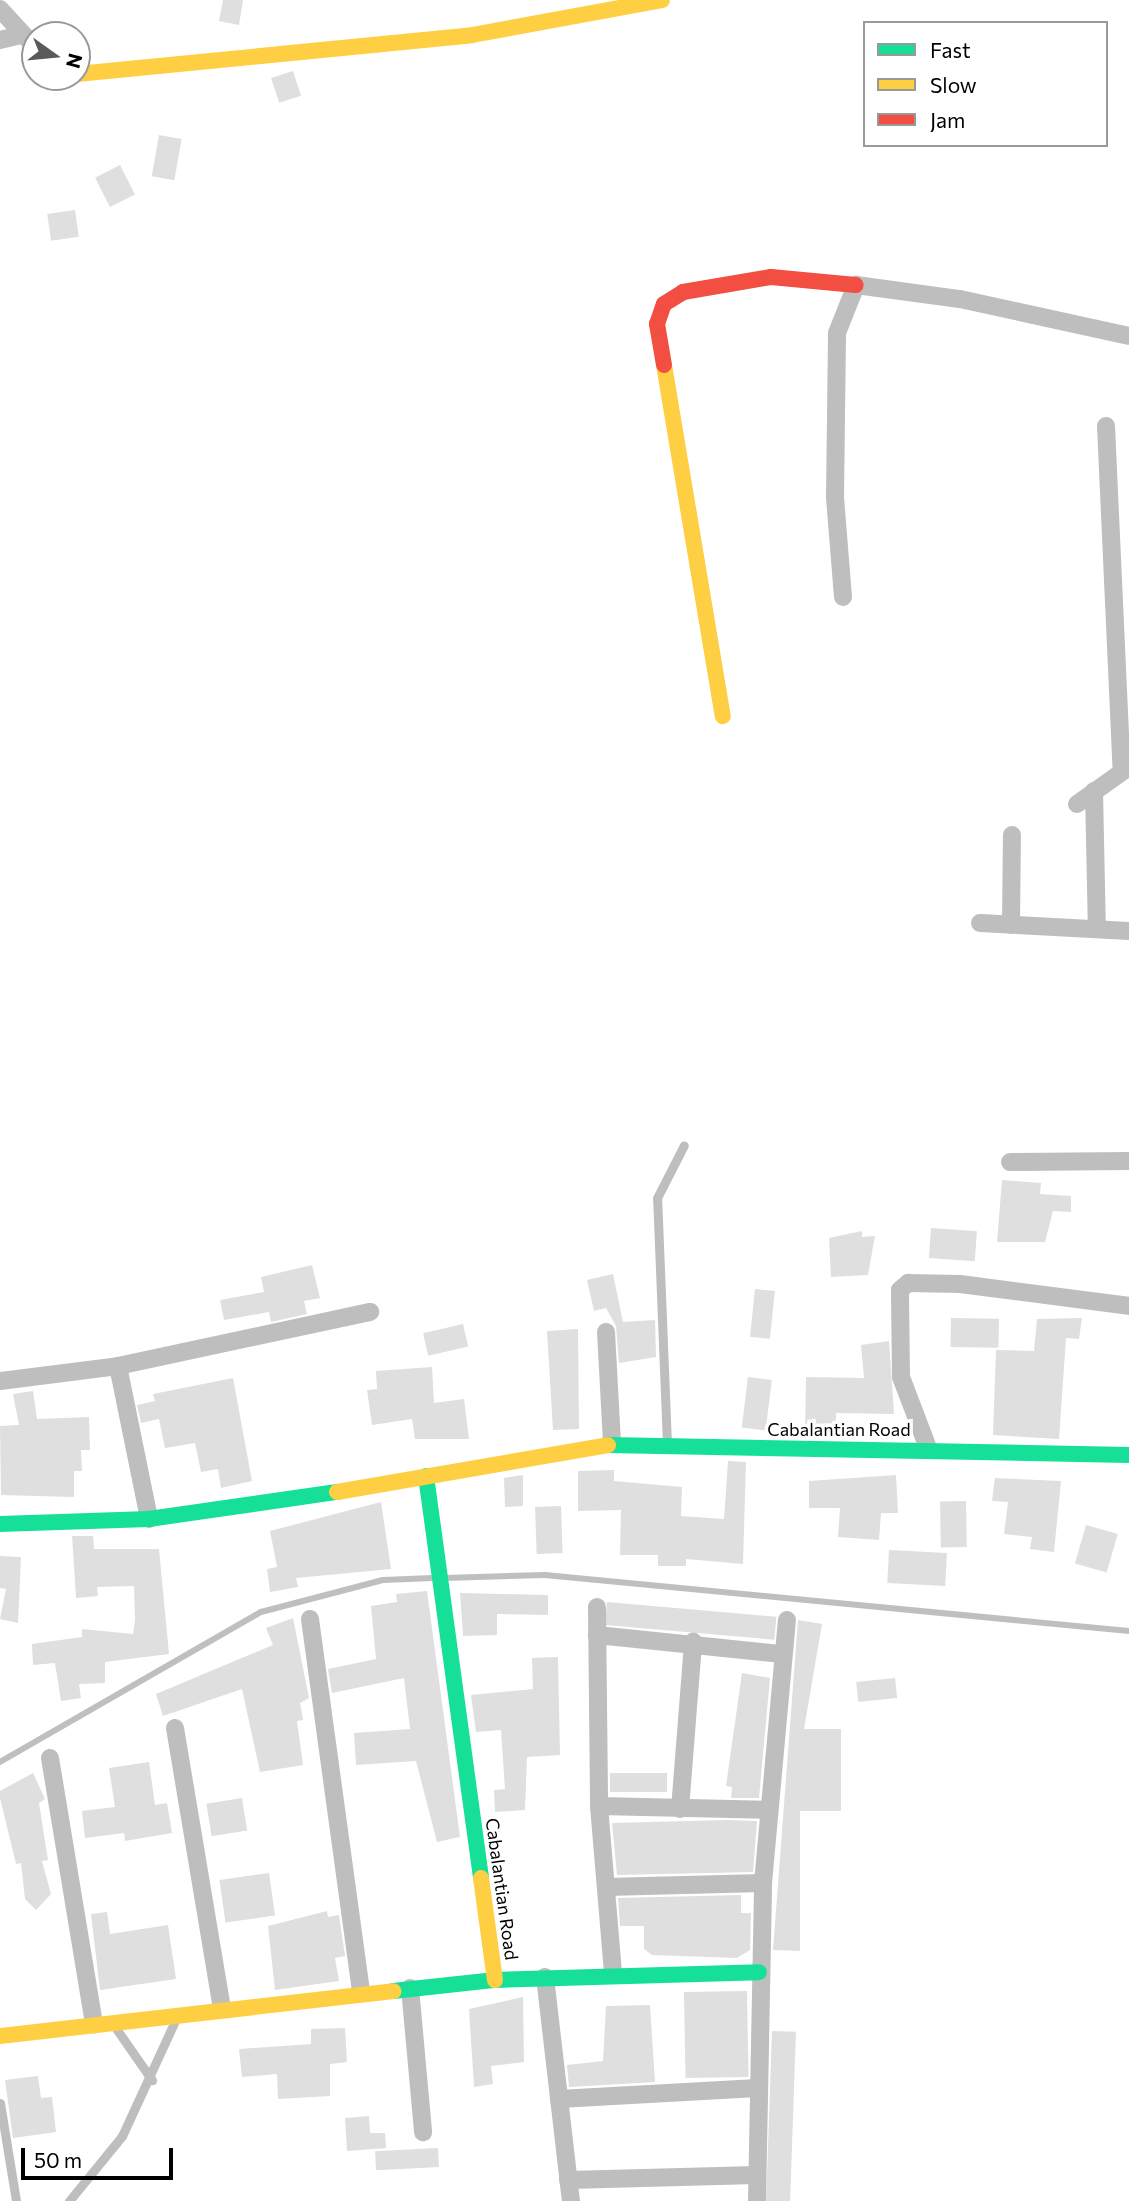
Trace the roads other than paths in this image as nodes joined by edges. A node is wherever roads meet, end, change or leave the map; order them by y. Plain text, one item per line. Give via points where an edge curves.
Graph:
1 (662, 0) edge
2 (0, 9) edge
3 (21, 32) edge
4 (0, 40) edge
5 (21, 41) edge
6 (91, 73) edge
7 (856, 285) junction
8 (1129, 336) edge
9 (1106, 426) dead end
10 (1129, 552) edge
11 (1112, 564) junction
12 (844, 597) dead end
13 (1123, 663) edge
14 (723, 716) dead end
15 (1125, 769) edge
16 (1094, 792) junction
17 (1077, 804) dead end
18 (1012, 835) dead end
19 (980, 923) dead end
20 (1011, 925) junction
21 (1097, 929) junction
22 (1129, 931) edge
23 (684, 1145) dead end
24 (1129, 1161) edge
25 (1010, 1162) dead end
26 (1129, 1306) edge
27 (370, 1312) dead end
28 (606, 1332) dead end
29 (118, 1366) junction
30 (0, 1381) edge
31 (612, 1444) junction
32 (667, 1446) junction
33 (928, 1448) junction
34 (1129, 1455) edge
35 (426, 1476) junction
36 (149, 1519) junction
37 (0, 1524) edge
38 (597, 1607) dead end
39 (310, 1619) dead end
40 (787, 1620) dead end
41 (597, 1635) junction
42 (693, 1642) junction
43 (782, 1654) junction
44 (175, 1728) dead end
45 (50, 1758) dead end
46 (599, 1806) junction
47 (680, 1809) junction
48 (769, 1810) junction
49 (763, 1884) junction
50 (606, 1887) junction
51 (759, 1972) junction
52 (614, 1973) junction
53 (545, 1977) junction
54 (495, 1980) junction
55 (410, 1988) junction
56 (361, 1992) junction
57 (222, 2009) junction
58 (176, 2019) junction
59 (103, 2024) junction
60 (0, 2036) edge
61 (152, 2080) junction
62 (758, 2088) junction
63 (559, 2099) junction
64 (0, 2104) edge
65 (423, 2132) dead end
66 (757, 2175) junction
67 (568, 2180) junction
68 (16, 2201) edge
69 (69, 2201) edge
70 (571, 2201) edge
71 (757, 2201) edge

1 - 6 street via 472,35
2 - 3 street
4 - 5 street
7 - 8 street via 960,299
7 - 12 street via 837,333 835,498
7 - 14 street via 771,277 682,292 664,304 657,324
9 - 11 street
10 - 11 street
11 - 13 street
13 - 15 street
15 - 16 street
16 - 17 street
16 - 21 street
18 - 20 street
19 - 20 street
20 - 21 street
21 - 22 street
23 - 32 lane via 657,1198
24 - 25 street
26 - 33 street via 960,1284 908,1283 900,1290 901,1377
27 - 29 street
28 - 31 street
29 - 30 street
29 - 36 street
31 - 32 street, Cabalantian Road
31 - 35 street, Cabalantian Road
32 - 33 street, Cabalantian Road
33 - 34 street, Cabalantian Road
35 - 36 street, Cabalantian Road
35 - 54 street, Cabalantian Road
36 - 37 street, Cabalantian Road
38 - 41 street
39 - 56 street
40 - 43 street
41 - 42 street
41 - 46 street
42 - 43 street
42 - 47 street
43 - 48 street
44 - 57 street
45 - 59 street
46 - 47 street
46 - 50 street
47 - 48 street
48 - 49 street
49 - 50 street
49 - 51 street
50 - 52 street
51 - 52 street
51 - 62 street
52 - 53 street
53 - 54 street
53 - 63 street
54 - 55 street, Cabalantian Road
55 - 56 street, Cabalantian Road
55 - 65 street
56 - 57 street, Cabalantian Road
57 - 58 street, Cabalantian Road
58 - 59 street, Cabalantian Road
58 - 61 lane
59 - 60 street, Cabalantian Road
59 - 61 lane
61 - 69 lane via 122,2136
62 - 63 street
62 - 66 street
63 - 67 street
64 - 68 lane
66 - 67 street
66 - 71 street
67 - 70 street

